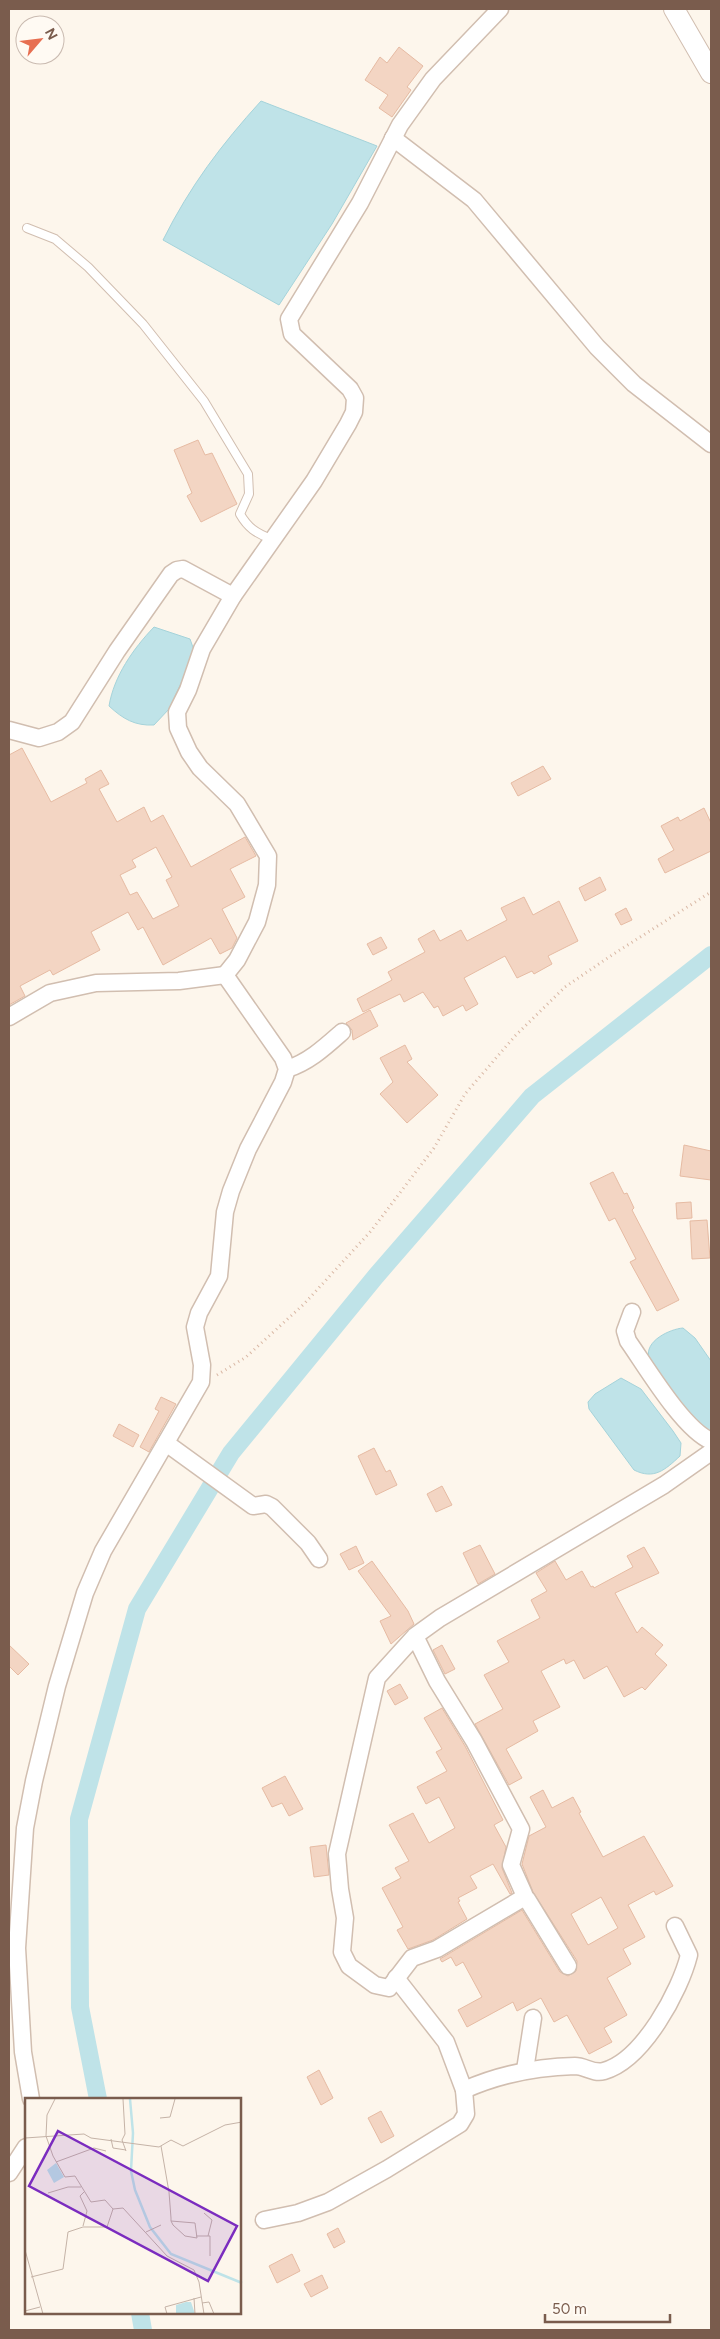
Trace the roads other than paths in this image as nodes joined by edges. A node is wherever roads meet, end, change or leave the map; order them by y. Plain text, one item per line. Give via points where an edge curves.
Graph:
1 (500, 9) edge
2 (674, 9) edge
3 (711, 73) edge
4 (393, 138) junction
5 (27, 228) dead end
6 (711, 444) edge
7 (271, 539) junction
8 (233, 596) junction
9 (9, 730) edge
10 (225, 975) junction
11 (9, 1017) edge
12 (342, 1032) dead end
13 (287, 1069) junction
14 (632, 1312) dead end
15 (711, 1441) edge
16 (169, 1445) junction
17 (711, 1452) edge
18 (319, 1559) dead end
19 (415, 1636) junction
20 (523, 1898) junction
21 (675, 1926) dead end
22 (568, 1966) dead end
23 (396, 1978) junction
24 (533, 2018) dead end
25 (525, 2070) junction
26 (464, 2090) junction
27 (31, 2098) edge
28 (25, 2149) edge
29 (9, 2173) edge
30 (264, 2220) dead end

1 - 4 street via 432,79
2 - 3 street
4 - 6 street via 474,200 597,347 634,384
4 - 7 street via 360,203 289,320 292,334 350,389 355,398 354,412 314,481
5 - 7 lane via 56,239 88,267 143,324 204,401 248,474 249,494 240,514 246,526
7 - 8 street
8 - 9 street via 183,569 177,570 116,651 72,722 58,732 40,738
8 - 10 street via 202,649 177,712 178,728 189,752 200,768 237,804 268,856 267,886 257,922 237,960
10 - 11 street via 179,981 96,983 50,993
10 - 13 street via 283,1058
12 - 13 street via 299,1065
13 - 16 street via 248,1149 225,1212 219,1276 195,1327 202,1365 201,1382
14 - 15 street via 625,1331 628,1341 681,1414 700,1436
16 - 18 street via 246,1502 253,1506 272,1506
16 - 27 street via 103,1551 85,1593 57,1686 34,1781 25,1828 17,1948 23,2052
17 - 19 street via 664,1486 497,1583
19 - 20 street via 521,1829 511,1865 524,1891
19 - 23 street via 377,1678 337,1854 346,1918 342,1952 349,1966 381,1988 389,1988
20 - 22 street via 527,1899
20 - 23 street via 436,1950 412,1958
21 - 25 street via 689,1955 686,1966 666,2010 640,2046 612,2068 601,2072 582,2066
23 - 26 street via 446,2042
24 - 25 street
25 - 26 street via 490,2078
26 - 30 street via 466,2114 460,2124 328,2202
28 - 29 street

